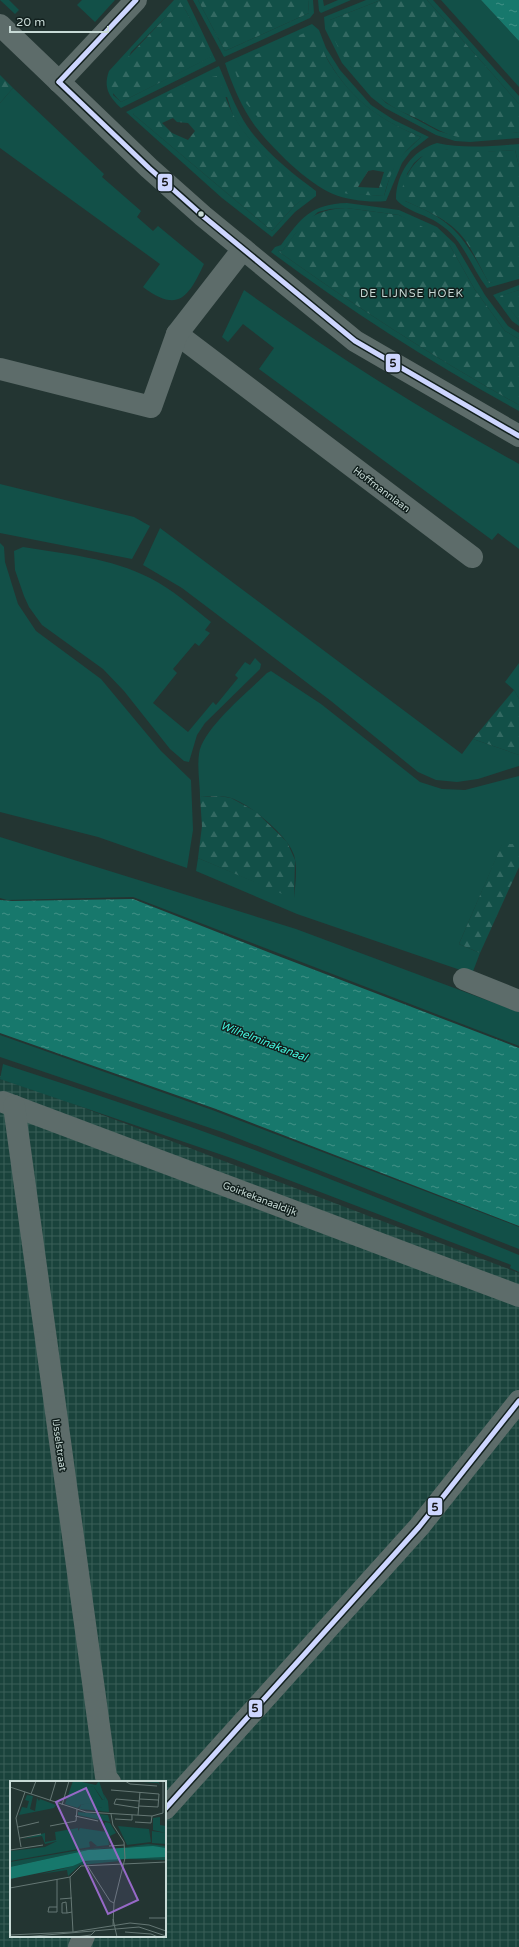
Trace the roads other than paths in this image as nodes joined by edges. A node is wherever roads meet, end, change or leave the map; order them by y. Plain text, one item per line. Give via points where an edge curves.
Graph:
1 (136, 0) edge
2 (0, 25) edge
3 (59, 82) junction
4 (243, 249) junction
5 (177, 334) junction
6 (0, 369) edge
7 (519, 436) edge
8 (472, 556) dead end
9 (464, 979) dead end
10 (519, 1001) edge
11 (7, 1103) edge
12 (519, 1296) edge
13 (519, 1400) edge
14 (109, 1781) edge
15 (166, 1808) edge
16 (84, 1937) edge
17 (79, 1947) edge

1 - 3 street
2 - 3 street
3 - 4 street via 149,168
4 - 5 street
4 - 7 street via 355,341
5 - 6 street via 151,407
5 - 8 street, Hoffmannlaan
9 - 10 street
11 - 12 street, Goirkekanaaldijk
11 - 14 street, IJsselstraat via 106,1777
13 - 15 street via 419,1527
16 - 17 street

